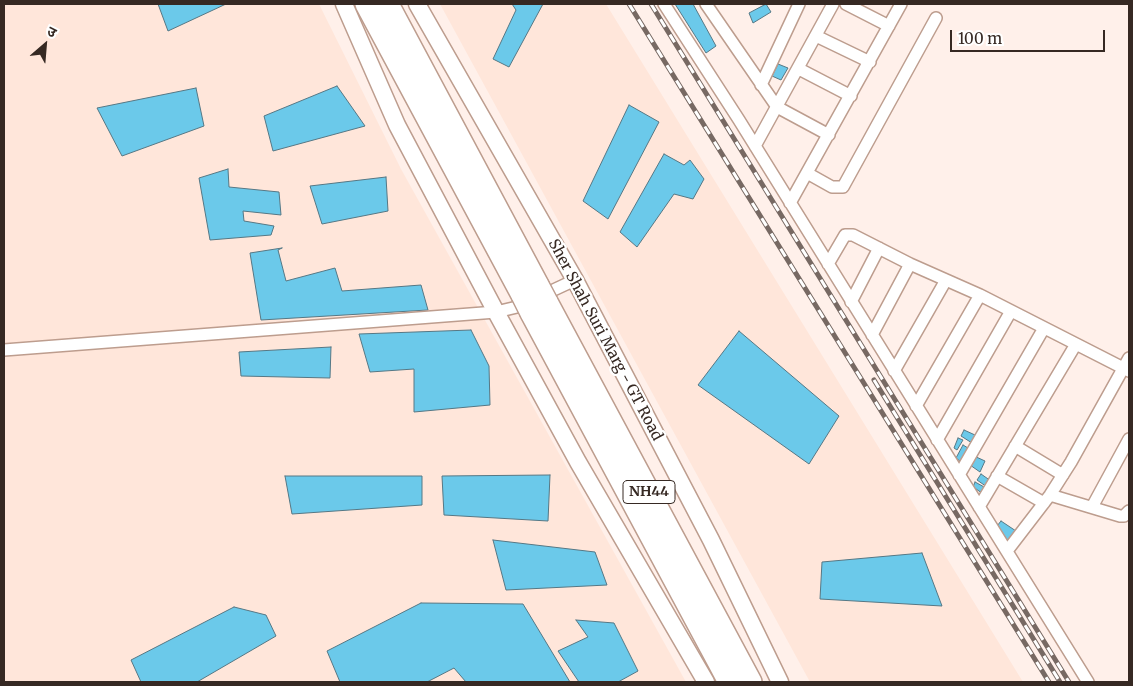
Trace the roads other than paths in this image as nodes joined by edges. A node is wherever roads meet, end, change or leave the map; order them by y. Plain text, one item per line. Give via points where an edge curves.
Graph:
1 (344, 4) edge
2 (366, 4) edge
3 (388, 4) edge
4 (418, 4) edge
5 (664, 4) edge
6 (706, 4) edge
7 (799, 4) edge
8 (833, 4) edge
9 (846, 4) edge
10 (901, 4) edge
11 (936, 18) dead end
12 (890, 26) junction
13 (816, 36) junction
14 (870, 62) junction
15 (799, 69) junction
16 (761, 85) junction
17 (851, 96) junction
18 (777, 107) junction
19 (829, 135) junction
20 (755, 146) junction
21 (807, 174) junction
22 (790, 203) junction
23 (879, 248) junction
24 (828, 264) junction
25 (910, 264) junction
26 (575, 280) junction
27 (946, 280) junction
28 (980, 295) junction
29 (535, 299) junction
30 (851, 302) junction
31 (1011, 311) junction
32 (496, 312) junction
33 (1044, 328) junction
34 (872, 335) junction
35 (1076, 344) junction
36 (4, 350) edge
37 (1127, 366) edge
38 (894, 371) junction
39 (916, 406) junction
40 (1129, 438) edge
41 (937, 440) junction
42 (1015, 446) junction
43 (959, 475) junction
44 (1063, 475) junction
45 (997, 476) junction
46 (1047, 499) junction
47 (979, 507) junction
48 (1092, 507) junction
49 (1129, 511) edge
50 (1007, 551) junction
51 (706, 682) edge
52 (729, 682) edge
53 (751, 682) edge
54 (780, 682) edge
55 (1088, 682) edge

1 - 32 street via 397,125
2 - 29 highway, NH44
3 - 29 highway, NH44
4 - 26 street, Sher Shah Suri Marg - GT Road
5 - 20 street
6 - 16 street
7 - 16 street
8 - 13 street
9 - 12 street
10 - 12 street
11 - 21 street via 843,187 832,188
12 - 14 street
13 - 14 street
13 - 15 street
14 - 17 street
15 - 17 street
15 - 18 street
16 - 18 street
17 - 19 street
18 - 19 street
18 - 20 street
19 - 21 street
20 - 22 street
21 - 22 street
22 - 24 street
23 - 24 street via 848,233
23 - 25 street
23 - 30 street
24 - 30 street
25 - 27 street
25 - 34 street
26 - 32 street via 517,308
26 - 54 street, Sher Shah Suri Marg - GT Road via 711,540
27 - 28 street
27 - 38 street
28 - 31 street
28 - 39 street
29 - 52 highway, NH44
29 - 53 highway, NH44
30 - 34 street
31 - 33 street
31 - 41 street
32 - 36 street
32 - 51 street via 578,462
33 - 35 street
33 - 43 street
34 - 38 street
35 - 37 street
35 - 42 street
37 - 44 street
38 - 39 street
39 - 41 street
40 - 48 street
41 - 43 street
42 - 44 street
42 - 45 street
43 - 47 street
44 - 46 street
45 - 46 street
45 - 47 street
46 - 48 street
46 - 50 street
47 - 50 street
48 - 49 street via 1120,516
50 - 55 street

